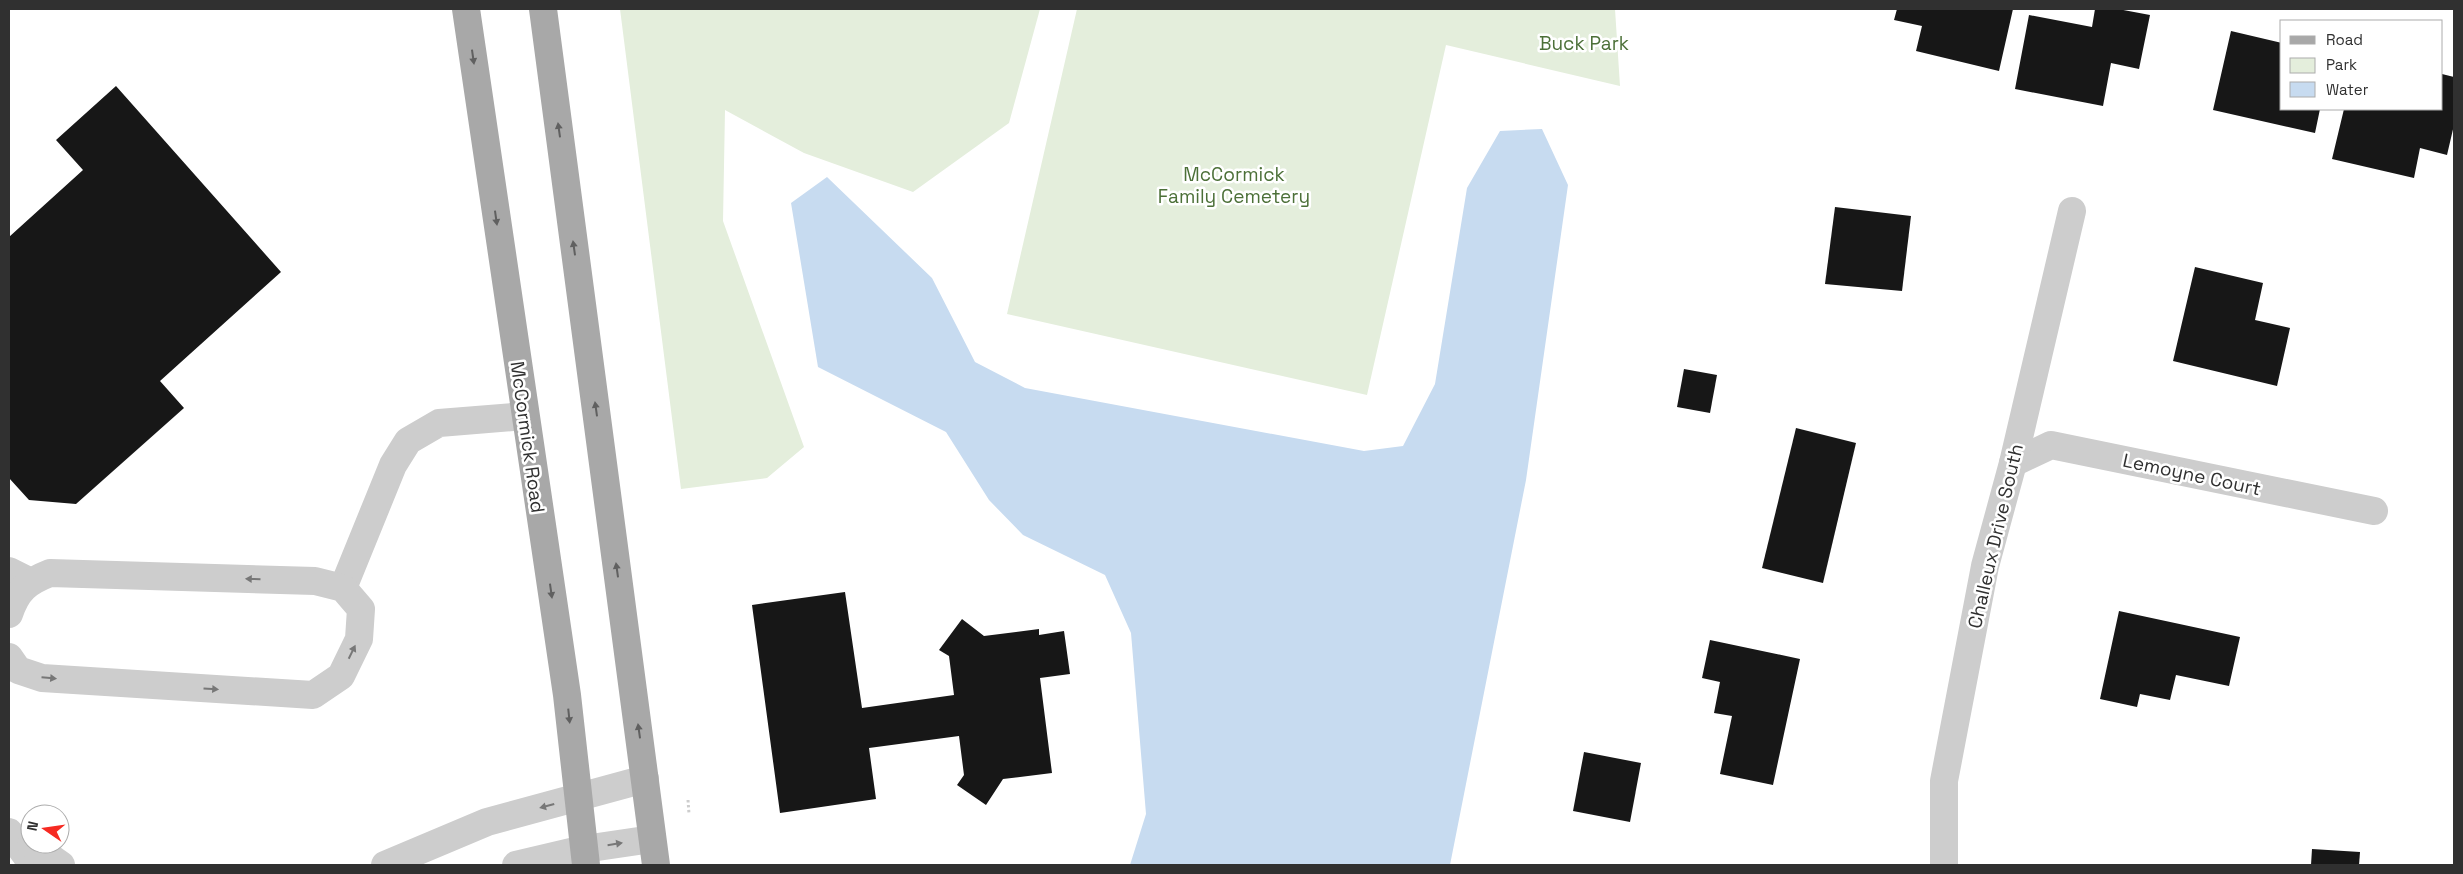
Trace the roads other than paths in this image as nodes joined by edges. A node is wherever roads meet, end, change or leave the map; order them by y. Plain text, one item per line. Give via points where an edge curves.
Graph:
1 (466, 9) edge
2 (533, 9) edge
3 (543, 9) edge
4 (546, 38) junction
5 (2072, 211) dead end
6 (525, 416) junction
7 (2013, 463) junction
8 (2374, 511) dead end
9 (19, 576) edge
10 (343, 588) junction
11 (9, 614) edge
12 (12, 665) edge
13 (645, 780) junction
14 (578, 798) junction
15 (9, 831) edge
16 (20, 838) edge
17 (652, 839) junction
18 (45, 854) edge
19 (585, 857) edge
20 (33, 865) edge
21 (62, 865) edge
22 (385, 865) edge
23 (516, 865) edge
24 (656, 865) edge
25 (1944, 865) edge

1 -> 6 main road, McCormick Road
2 - 4 main road
3 - 4 main road
13 -> 4 main road
5 - 7 street, Challeux Drive South
6 - 10 street via 439,423 408,441 393,465
6 -> 14 main road, McCormick Road
7 - 8 street, Lemoyne Court via 2052,445
7 - 25 street, Challeux Drive South via 1985,566 1944,781
10 -> 9 street via 315,581 50,573
9 - 11 street
12 -> 10 street via 42,678 313,695 341,676 359,639 361,609
13 - 14 street
13 - 17 main road
14 - 19 main road, McCormick Road
14 -> 22 street via 488,822
15 - 16 street
15 - 20 street
19 -> 17 street
17 - 24 main road
18 - 21 street
19 - 23 street

